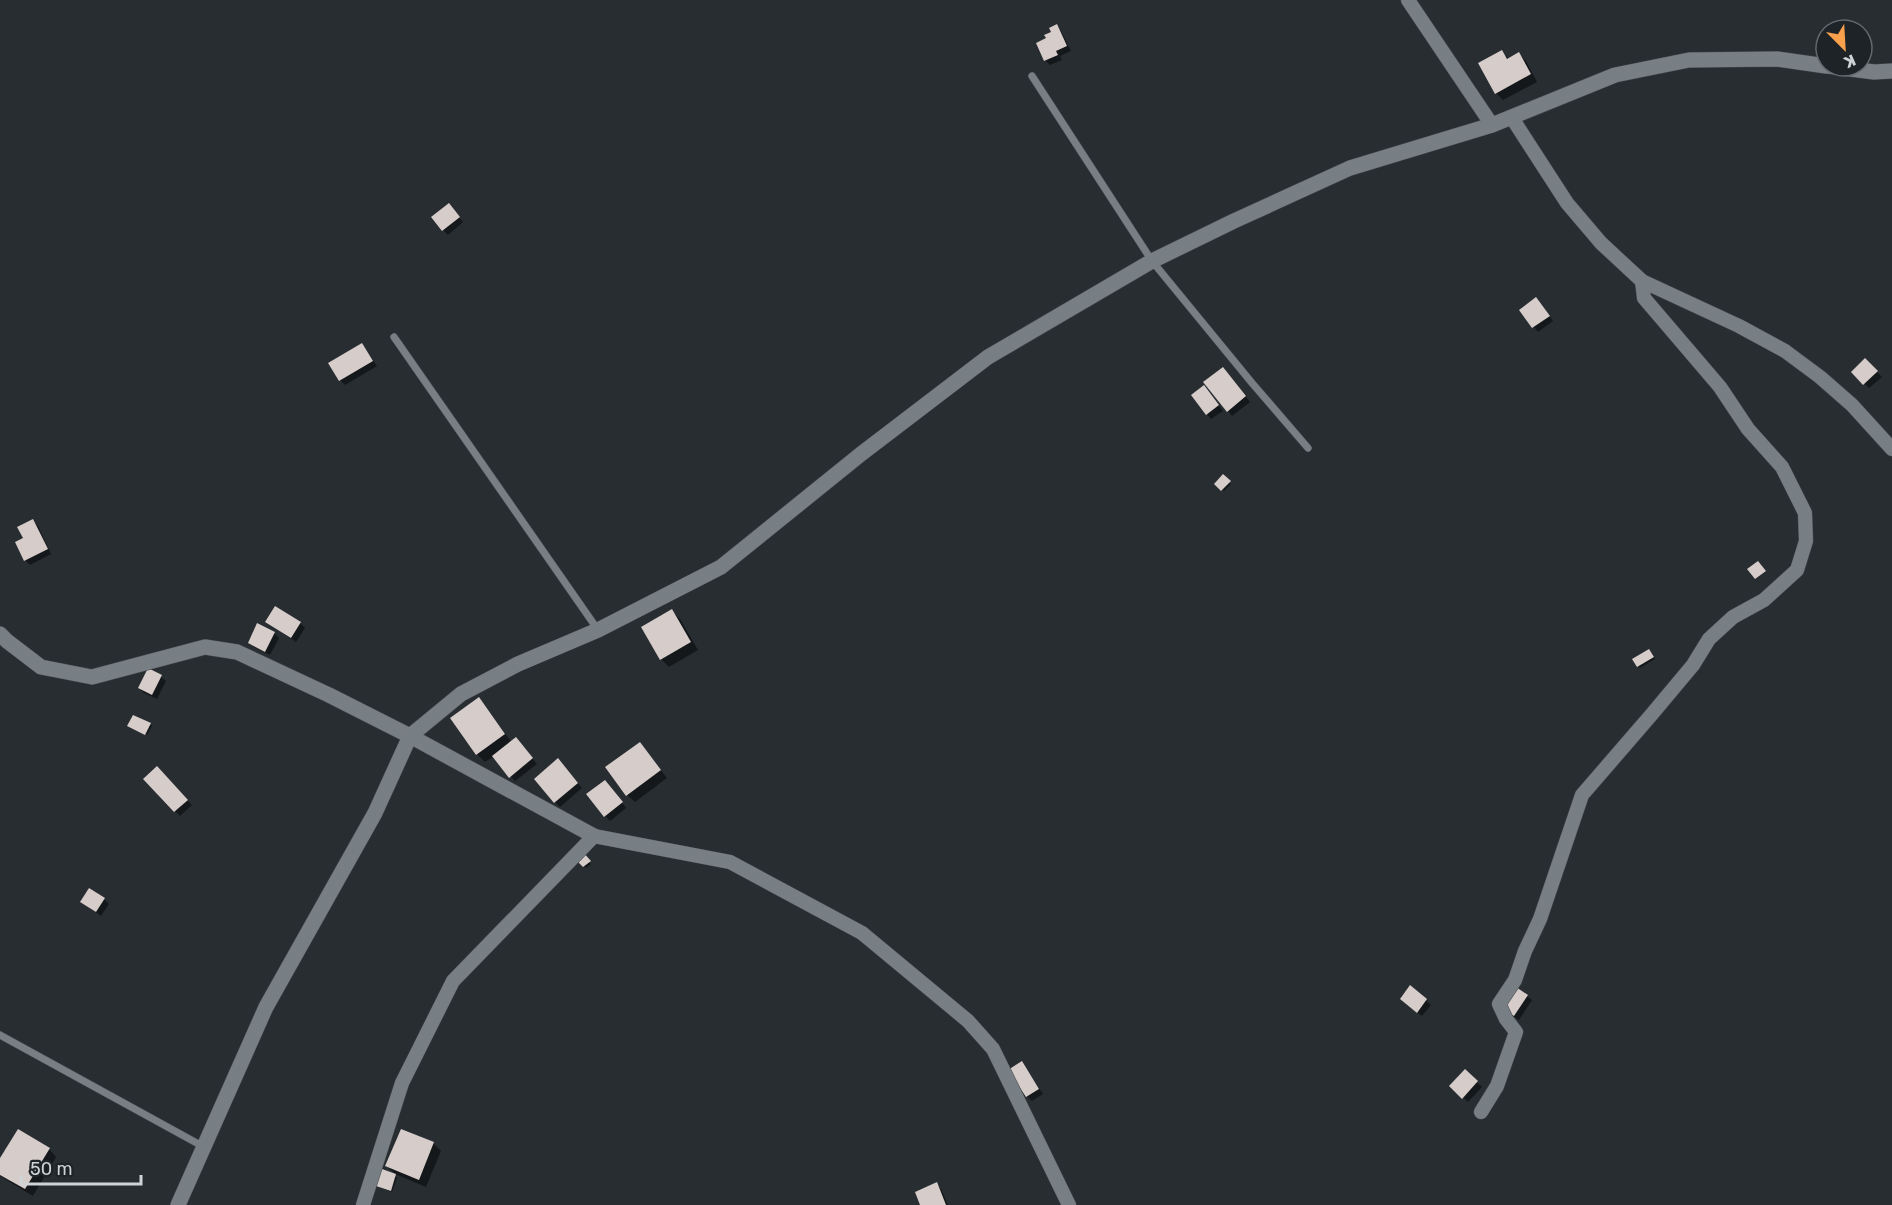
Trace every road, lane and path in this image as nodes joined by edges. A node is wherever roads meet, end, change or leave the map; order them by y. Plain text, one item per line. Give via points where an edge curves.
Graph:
1 (1408, 0) edge
2 (1814, 64) edge
3 (1892, 71) edge
4 (1874, 72) edge
5 (1032, 76) dead end
6 (1512, 118) junction
7 (1492, 125) junction
8 (1152, 261) junction
9 (1642, 281) junction
10 (394, 337) dead end
11 (1308, 448) dead end
12 (1892, 449) edge
13 (598, 630) junction
14 (0, 634) edge
15 (410, 736) junction
16 (594, 836) junction
17 (0, 1035) edge
18 (1480, 1112) dead end
19 (204, 1147) junction
20 (178, 1205) edge
21 (363, 1205) edge
22 (1069, 1205) edge

1 - 7 street
2 - 6 street via 1777,59 1689,60 1615,75
3 - 4 street
5 - 8 lane
6 - 7 street
6 - 9 street via 1566,203
7 - 8 street via 1350,168
8 - 11 lane
8 - 13 street via 988,357 721,567
9 - 12 street via 1785,351 1852,405
9 - 18 street via 1644,298 1782,467 1805,513 1806,541 1797,570 1764,600 1733,617 1709,639 1693,665 1582,795 1540,919 1515,980 1499,1004 1516,1032 1497,1086
10 - 13 lane
13 - 15 street via 518,664 461,694
14 - 15 street via 41,666 92,677 205,647 237,652
15 - 16 street
15 - 19 street via 375,813 266,1007
16 - 21 street via 453,981 402,1083
16 - 22 street via 730,862 862,933 968,1022 993,1049
17 - 19 lane
19 - 20 street

